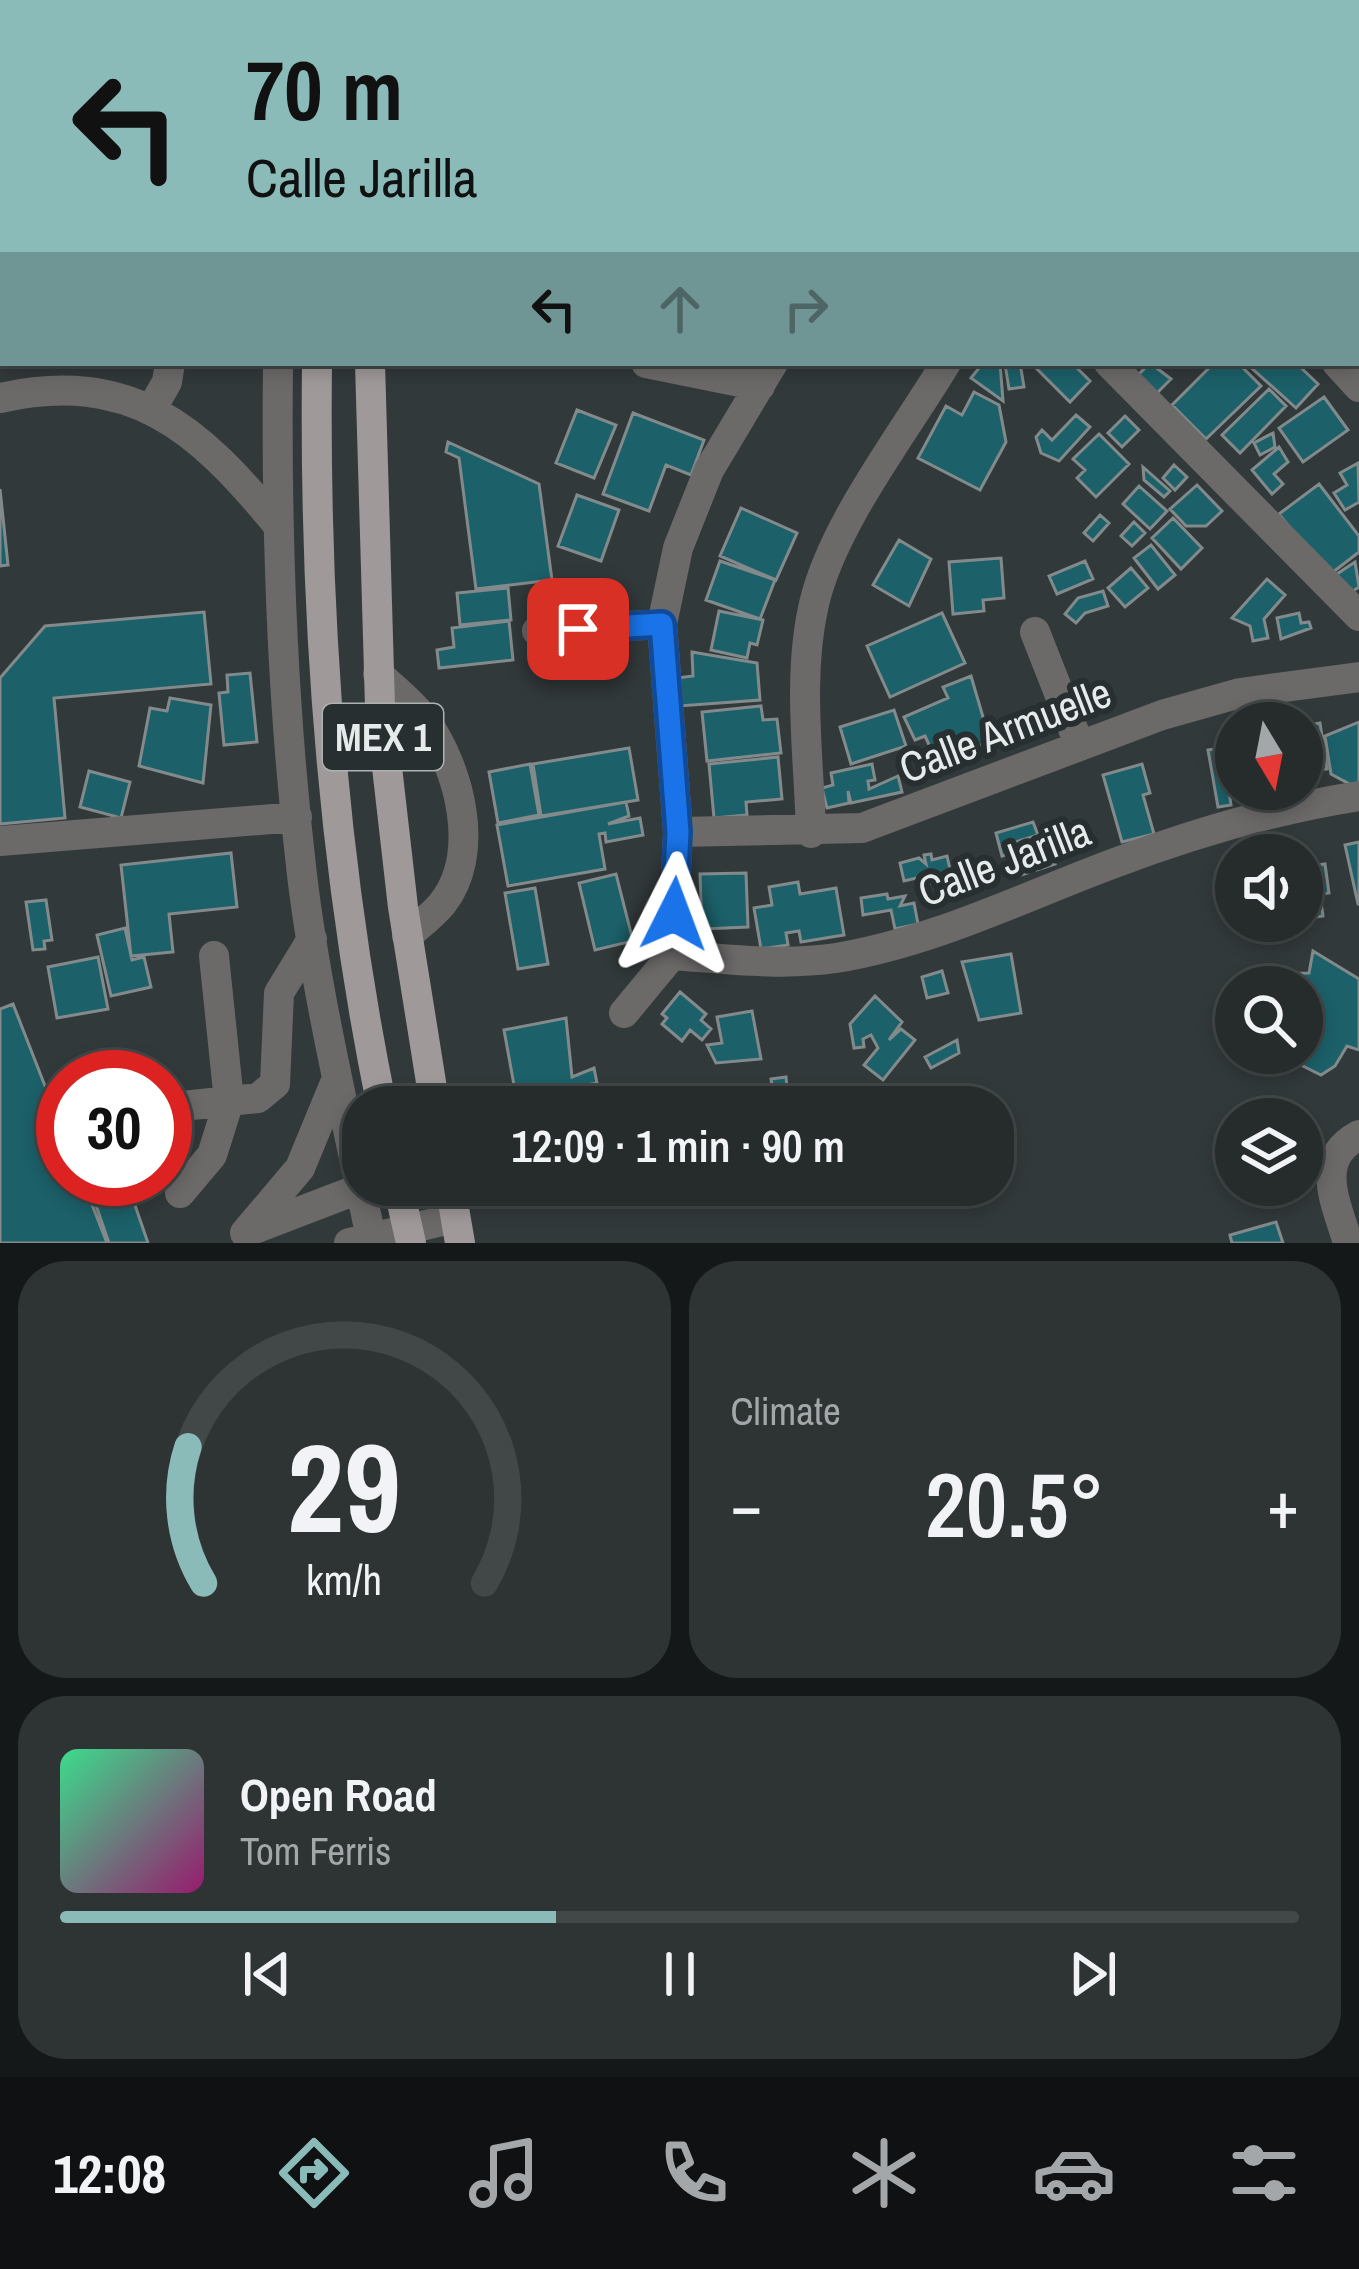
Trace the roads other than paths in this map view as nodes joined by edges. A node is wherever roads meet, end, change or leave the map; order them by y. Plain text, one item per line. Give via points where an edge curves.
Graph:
1 (170, 366) edge
2 (278, 366) edge
3 (316, 366) edge
4 (676, 366) edge
5 (944, 366) edge
6 (1112, 366) edge
7 (375, 368) edge
8 (767, 375) edge
9 (0, 398) edge
10 (152, 408) junction
11 (276, 524) junction
12 (1359, 616) edge
13 (662, 624) junction
14 (536, 632) dead end
15 (1035, 632) dead end
16 (378, 674) junction
17 (1359, 677) edge
18 (1079, 744) junction
19 (1359, 796) edge
20 (297, 817) junction
21 (678, 832) junction
22 (811, 833) junction
23 (0, 841) edge
24 (407, 936) junction
25 (312, 939) junction
26 (672, 955) junction
27 (214, 956) dead end
28 (624, 1013) dead end
29 (335, 1083) junction
30 (378, 1086) edge
31 (432, 1086) edge
32 (229, 1101) junction
33 (192, 1105) edge
34 (342, 1108) edge
35 (1359, 1136) edge
36 (192, 1179) edge
37 (342, 1195) edge
38 (364, 1206) edge
39 (458, 1230) edge
40 (410, 1235) edge
41 (237, 1238) edge
42 (364, 1241) edge
43 (1348, 1243) edge

1 - 10 street
2 - 11 street
3 - 30 main road, MEX 1 via 330,730
4 - 8 street
5 - 22 street via 838,541 814,599 806,646
6 - 12 street
7 - 16 main road, MEX 1
8 - 13 street via 709,470 677,548
9 - 10 street via 68,389
10 - 11 street via 219,459
11 - 20 street
13 - 14 street
13 - 21 street
15 - 18 street
16 - 24 main road, MEX 1
16 - 24 street via 425,721 457,789 463,828 465,855 444,902
17 - 18 street, Calle Armuelle via 1240,693
18 - 22 street, Calle Armuelle via 912,812
19 - 26 street, Calle Jarilla via 1240,822 1116,862 925,937 834,958
20 - 23 street
20 - 25 street
21 - 22 street, Calle Armuelle
21 - 26 street
24 - 31 main road, MEX 1
25 - 29 street
25 - 32 street via 279,993 275,1084 258,1098
26 - 28 street
27 - 32 street
29 - 34 street
29 - 41 street via 300,1168
32 - 33 street
32 - 36 street via 212,1155
35 - 43 street via 1337,1149 1329,1167
37 - 41 street
38 - 42 street
39 - 40 street
40 - 42 street

